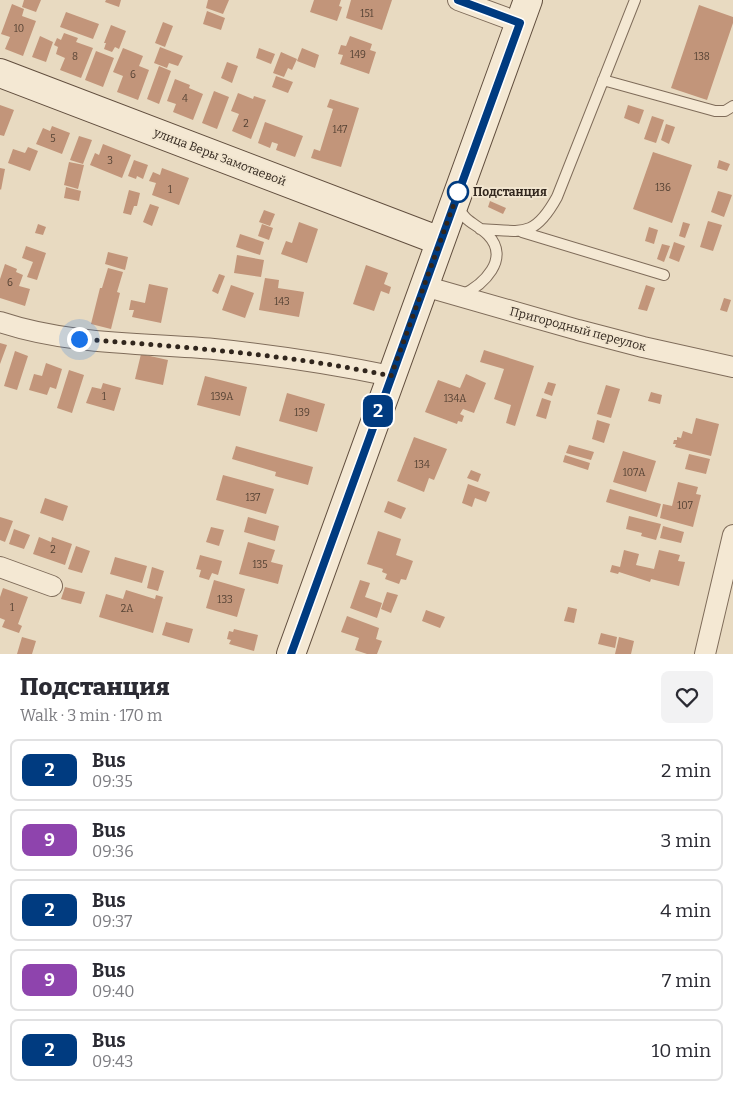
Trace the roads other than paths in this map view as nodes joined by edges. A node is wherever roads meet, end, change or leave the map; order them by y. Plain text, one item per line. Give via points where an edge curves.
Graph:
1 (458, 0) edge
2 (635, 0) edge
3 (524, 11) edge
4 (0, 73) edge
5 (603, 80) junction
6 (733, 106) edge
7 (456, 197) junction
8 (479, 228) junction
9 (521, 231) junction
10 (440, 241) junction
11 (664, 276) dead end
12 (424, 286) junction
13 (458, 296) junction
14 (0, 322) edge
15 (733, 367) edge
16 (391, 376) junction
17 (733, 535) edge
18 (0, 567) edge
19 (52, 586) dead end
20 (291, 654) edge
21 (705, 654) edge

1 - 3 street
2 - 5 lane
3 - 7 main road
4 - 10 main road, улица Веры Замотаевой
5 - 6 lane via 715,111 725,111
5 - 9 lane via 557,197 535,226
7 - 8 lane via 462,215
7 - 10 main road
8 - 9 lane
8 - 10 lane via 469,225 458,227
8 - 13 lane via 493,242 496,262 482,283
9 - 11 lane
10 - 12 main road
12 - 13 street, Пригородный переулок
12 - 16 main road
13 - 15 street, Пригородный переулок via 643,347
14 - 16 street via 53,336 216,350
16 - 20 main road
17 - 21 street
18 - 19 street

